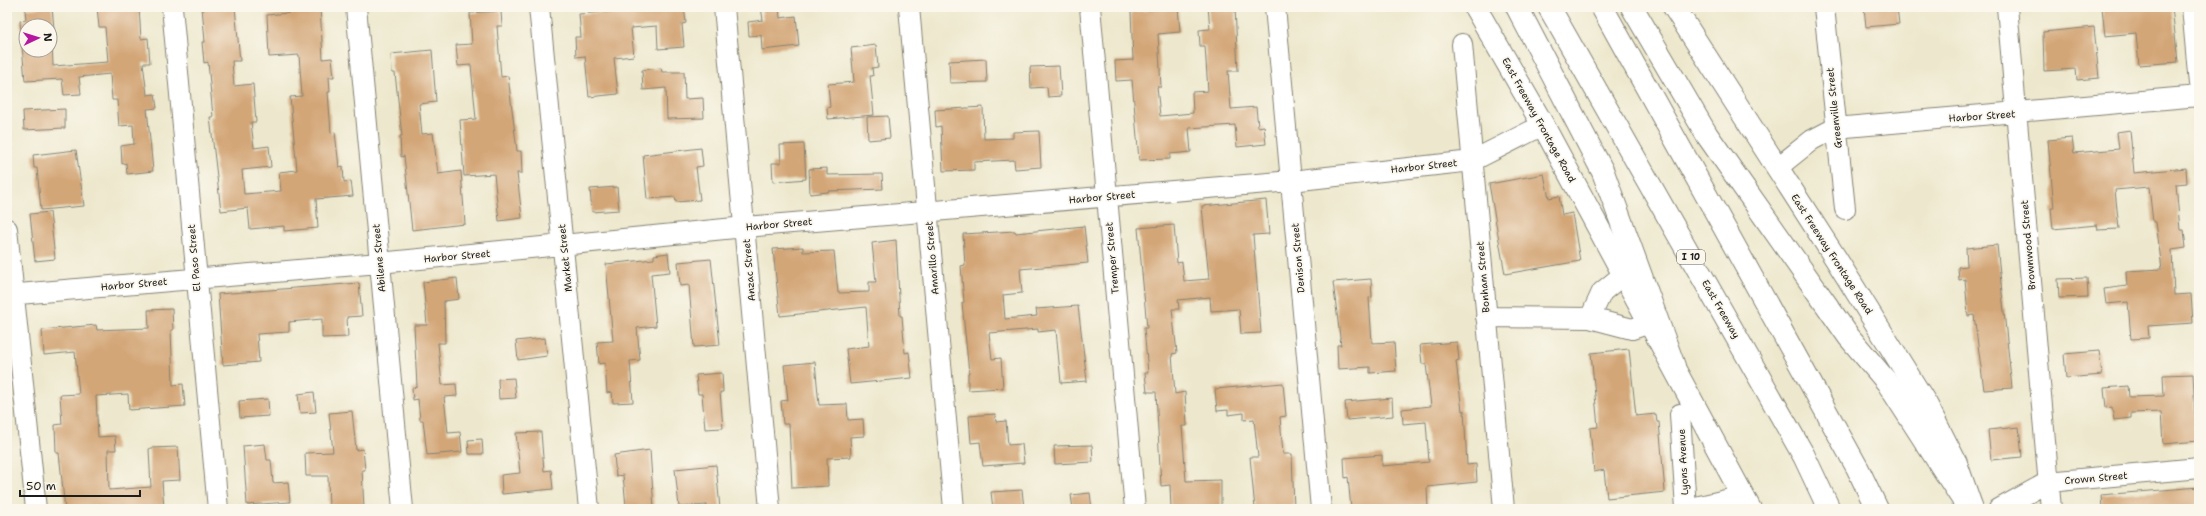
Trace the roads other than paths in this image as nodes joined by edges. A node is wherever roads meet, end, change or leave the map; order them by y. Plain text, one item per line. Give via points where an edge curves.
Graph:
1 (172, 7) edge
2 (356, 7) edge
3 (539, 7) edge
4 (724, 7) edge
5 (909, 7) edge
6 (1090, 7) edge
7 (1275, 7) edge
8 (1475, 7) edge
9 (1517, 7) edge
10 (1549, 7) edge
11 (1602, 7) edge
12 (1632, 7) edge
13 (1674, 7) edge
14 (1824, 7) edge
15 (2007, 7) edge
16 (2192, 7) edge
17 (1462, 44) dead end
18 (2199, 84) edge
19 (2199, 96) edge
20 (2017, 113) junction
21 (1543, 125) junction
22 (1835, 128) junction
23 (1472, 161) junction
24 (1777, 168) junction
25 (1291, 181) junction
26 (1106, 197) junction
27 (1844, 209) dead end
28 (928, 213) junction
29 (745, 227) junction
30 (7, 228) edge
31 (564, 246) junction
32 (379, 263) junction
33 (1624, 274) junction
34 (196, 279) junction
35 (10, 295) edge
36 (1486, 317) junction
37 (1590, 318) junction
38 (1650, 324) junction
39 (1674, 366) junction
40 (1680, 414) dead end
41 (2199, 468) edge
42 (2048, 482) junction
43 (1747, 503) edge
44 (36, 509) edge
45 (218, 509) edge
46 (403, 509) edge
47 (589, 509) edge
48 (770, 509) edge
49 (954, 509) edge
50 (1135, 509) edge
51 (1321, 509) edge
52 (1504, 509) edge
53 (1687, 509) edge
54 (1829, 509) edge
55 (1877, 509) edge
56 (1969, 509) edge
57 (1972, 509) edge
58 (2000, 509) edge
59 (2051, 509) edge

1 - 34 street, El Paso Street
2 - 32 street, Abilene Street
3 - 31 street, Market Street
4 - 29 street, Anzac Street
5 - 28 street, Amarillo Street
6 - 26 street, Tremper Street
7 - 25 street, Denison Street
8 - 21 main road, East Freeway Frontage Road
9 - 39 main road via 1603,172
10 - 54 main road, East Freeway / I 10 via 1804,456
11 - 55 main road via 1858,469
12 - 56 main road via 1707,135 1850,337 1887,382
13 - 24 main road, East Freeway Frontage Road
14 - 22 street, Greenville Street
15 - 20 street, Brownwood Street
16 - 18 street
17 - 23 street, Bonham Street
19 - 20 street, Harbor Street
20 - 22 street, Harbor Street
20 - 42 street, Brownwood Street
21 - 23 street, Harbor Street
21 - 33 main road, East Freeway Frontage Road
22 - 24 street, Harbor Street via 1812,140
22 - 27 street, Greenville Street
23 - 25 street, Harbor Street
23 - 36 street, Bonham Street
24 - 57 main road, East Freeway Frontage Road via 1926,404 1956,463
25 - 26 street, Harbor Street
25 - 51 street, Denison Street
26 - 28 street, Harbor Street
26 - 50 street, Tremper Street
28 - 29 street, Harbor Street
28 - 49 street, Amarillo Street
29 - 31 street, Harbor Street
29 - 48 street, Anzac Street
30 - 35 street
31 - 32 street, Harbor Street
31 - 47 street, Market Street
32 - 34 street, Harbor Street
32 - 46 street, Abilene Street
33 - 37 street via 1602,292
33 - 38 main road, East Freeway Frontage Road
34 - 35 street, Harbor Street
34 - 45 street, El Paso Street
35 - 44 street
36 - 37 street
36 - 52 street, Bonham Street
37 - 38 street via 1632,329
38 - 39 main road, East Freeway Frontage Road
39 - 43 main road, East Freeway Frontage Road
40 - 53 street, Lyons Avenue
41 - 42 street, Crown Street
42 - 58 street, Crown Street
42 - 59 street, Brownwood Street
43 - 53 street

